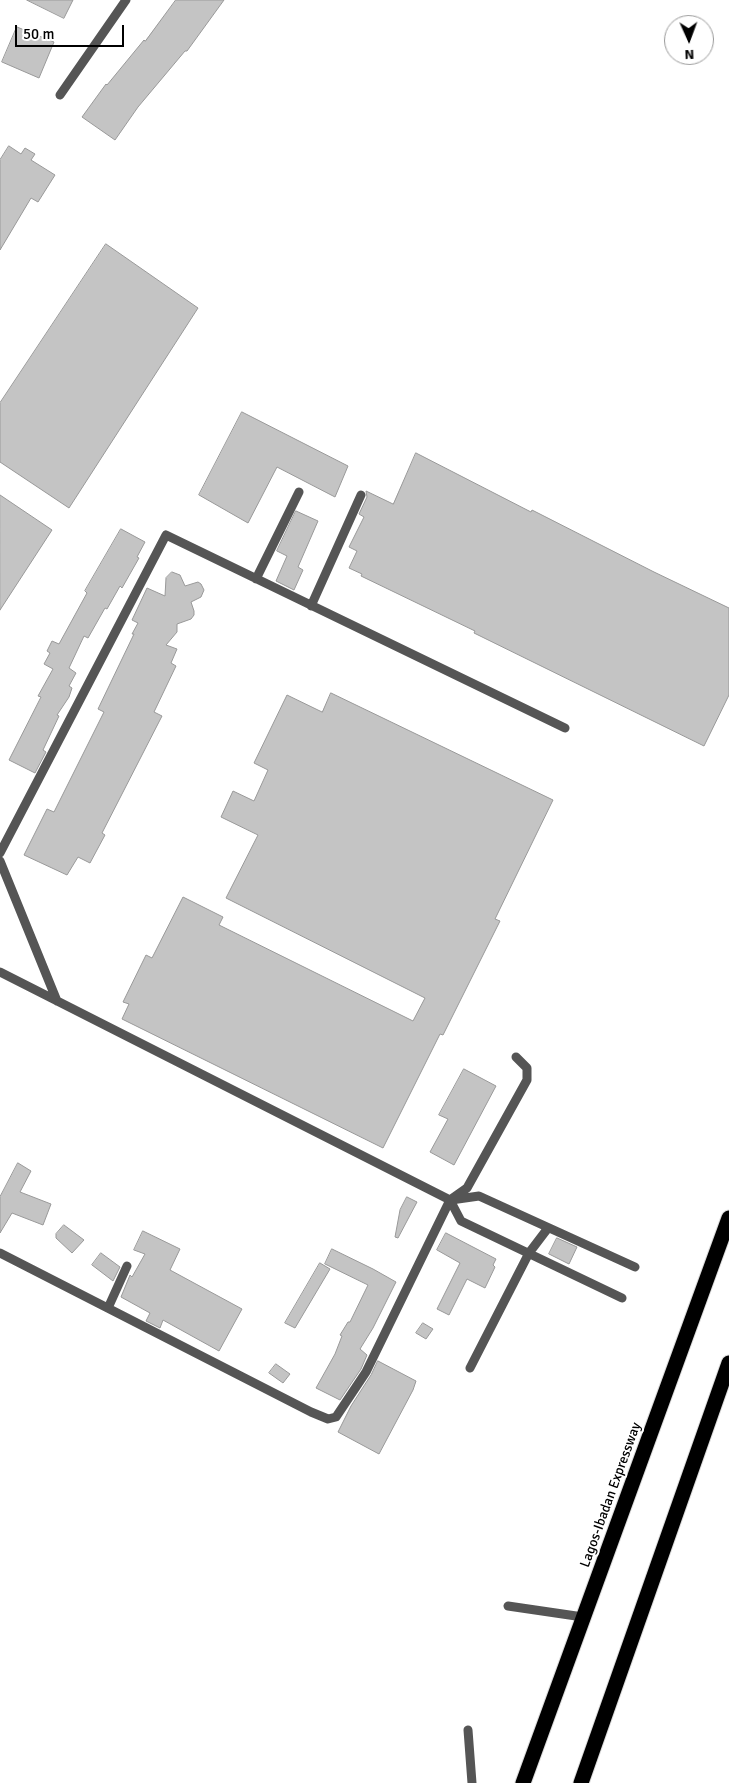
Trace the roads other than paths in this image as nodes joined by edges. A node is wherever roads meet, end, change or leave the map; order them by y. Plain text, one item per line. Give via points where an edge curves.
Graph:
1 (126, 0) edge
2 (60, 95) dead end
3 (299, 492) dead end
4 (362, 495) dead end
5 (256, 579) junction
6 (311, 606) junction
7 (565, 728) dead end
8 (0, 853) edge
9 (0, 861) edge
10 (0, 972) edge
11 (57, 1001) junction
12 (516, 1057) dead end
13 (450, 1200) junction
14 (729, 1218) edge
15 (548, 1228) junction
16 (0, 1253) edge
17 (528, 1254) junction
18 (127, 1266) dead end
19 (635, 1267) dead end
20 (622, 1298) dead end
21 (108, 1308) junction
22 (729, 1363) edge
23 (470, 1368) dead end
24 (508, 1606) dead end
25 (583, 1617) junction
26 (468, 1730) dead end
27 (472, 1783) edge
28 (523, 1783) edge
29 (581, 1783) edge

1 - 2 lane
3 - 5 lane
4 - 6 lane
5 - 6 lane
5 - 8 lane via 166,535
6 - 7 lane
9 - 11 lane
10 - 11 lane
11 - 13 lane
12 - 13 lane via 527,1068 527,1080 467,1188
13 - 15 lane via 479,1196
13 - 17 lane via 461,1221
13 - 21 lane via 366,1372 336,1417 328,1419 311,1412
14 - 25 highway, Lagos-Ibadan Expressway
15 - 17 lane
15 - 19 lane
16 - 21 lane
17 - 20 lane
17 - 23 lane
18 - 21 lane
22 - 29 highway
24 - 25 lane
25 - 28 highway, Lagos-Ibadan Expressway
26 - 27 lane

